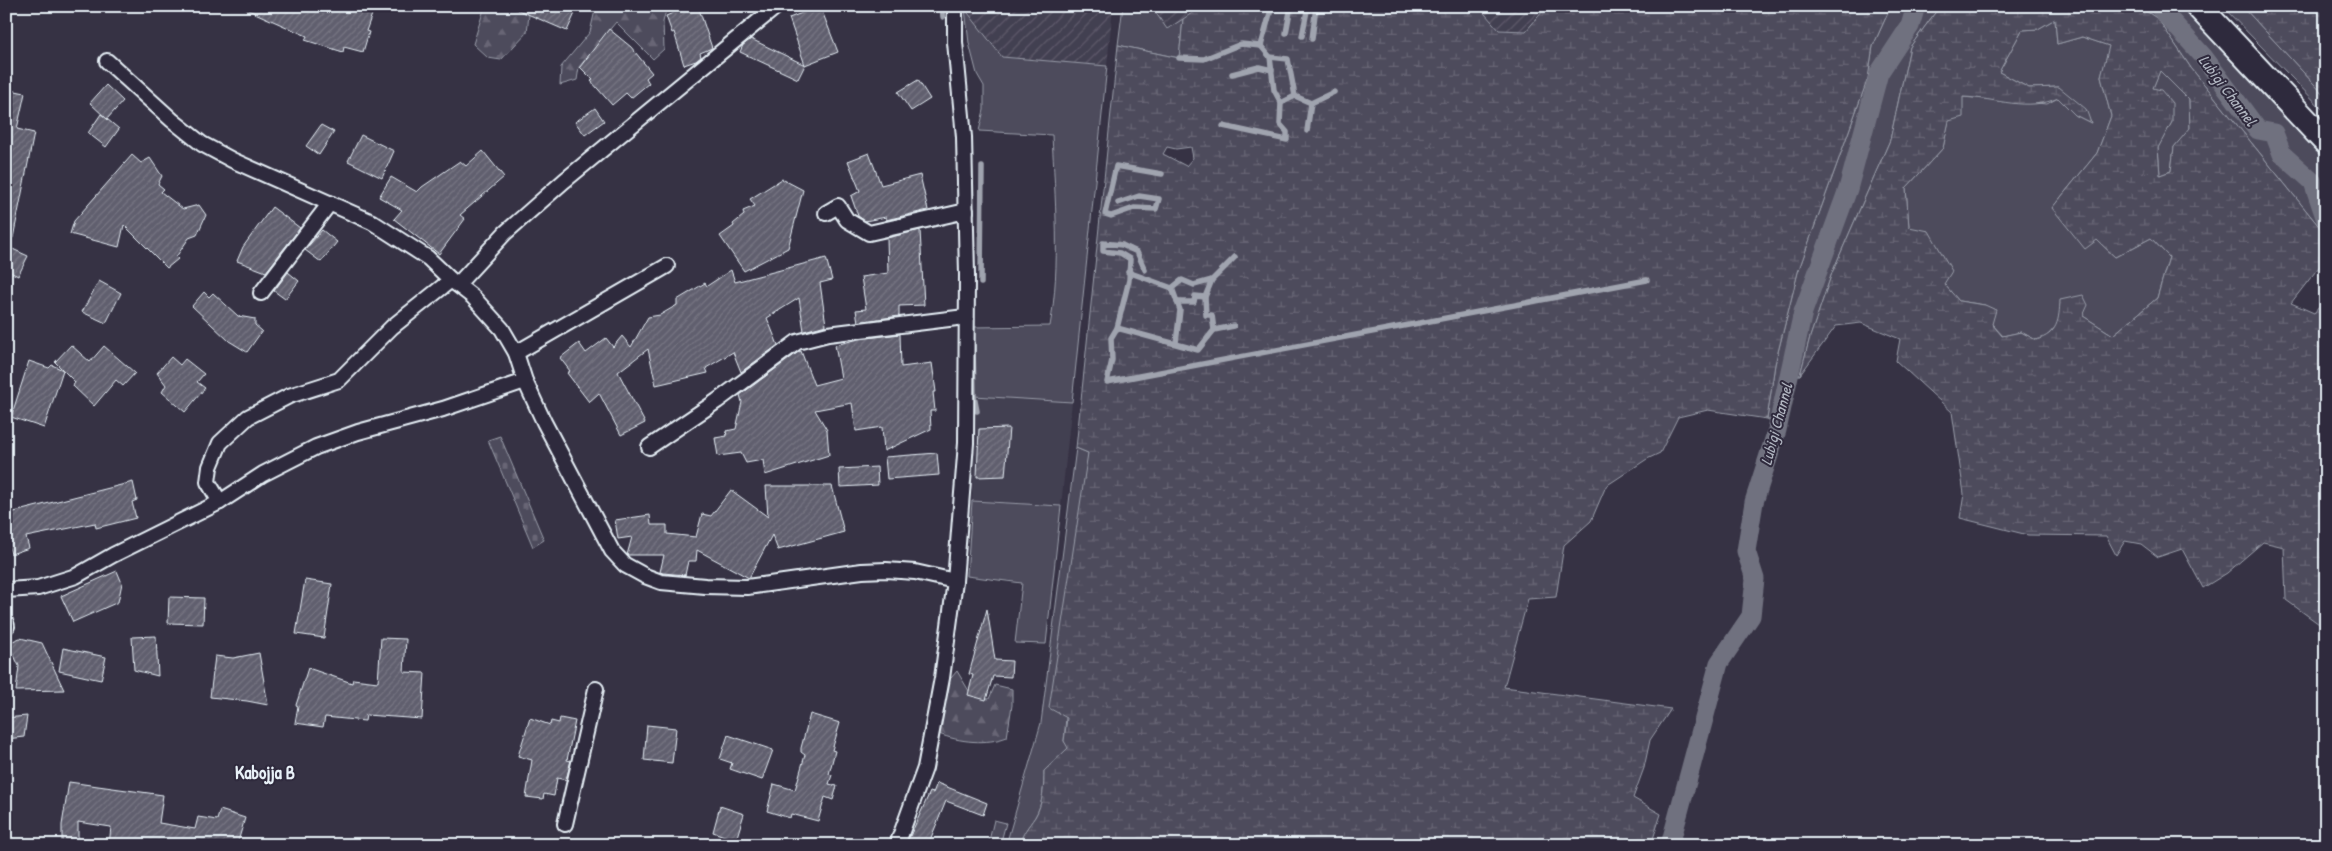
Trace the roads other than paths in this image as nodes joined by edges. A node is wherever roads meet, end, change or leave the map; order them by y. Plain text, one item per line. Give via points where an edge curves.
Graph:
1 (777, 6) edge
2 (955, 6) edge
3 (2198, 6) edge
4 (107, 61) dead end
5 (2326, 142) edge
6 (330, 204) junction
7 (966, 211) junction
8 (826, 214) dead end
9 (667, 266) dead end
10 (454, 282) junction
11 (260, 293) dead end
12 (965, 317) junction
13 (516, 353) junction
14 (526, 381) junction
15 (649, 447) dead end
16 (220, 502) junction
17 (955, 582) junction
18 (6, 590) edge
19 (596, 689) dead end
20 (565, 824) dead end
21 (898, 845) edge

1 - 10 street via 556,188
2 - 7 street
3 - 5 highway
4 - 6 street via 202,144
6 - 10 street via 372,222 404,241
6 - 11 street
7 - 8 street via 869,233 847,220 838,206
7 - 12 street
9 - 13 street
10 - 13 street via 474,297 502,329
10 - 16 street via 392,327 339,380 289,396 248,416 220,444 210,467 208,482
12 - 15 street via 828,334 797,342
12 - 17 street via 966,442
13 - 14 street
14 - 16 street via 316,447 263,474
14 - 17 street via 612,551 625,565 645,576 661,582 747,587 886,570 915,572
16 - 18 street via 76,576 38,588
17 - 21 street via 925,768
19 - 20 street

